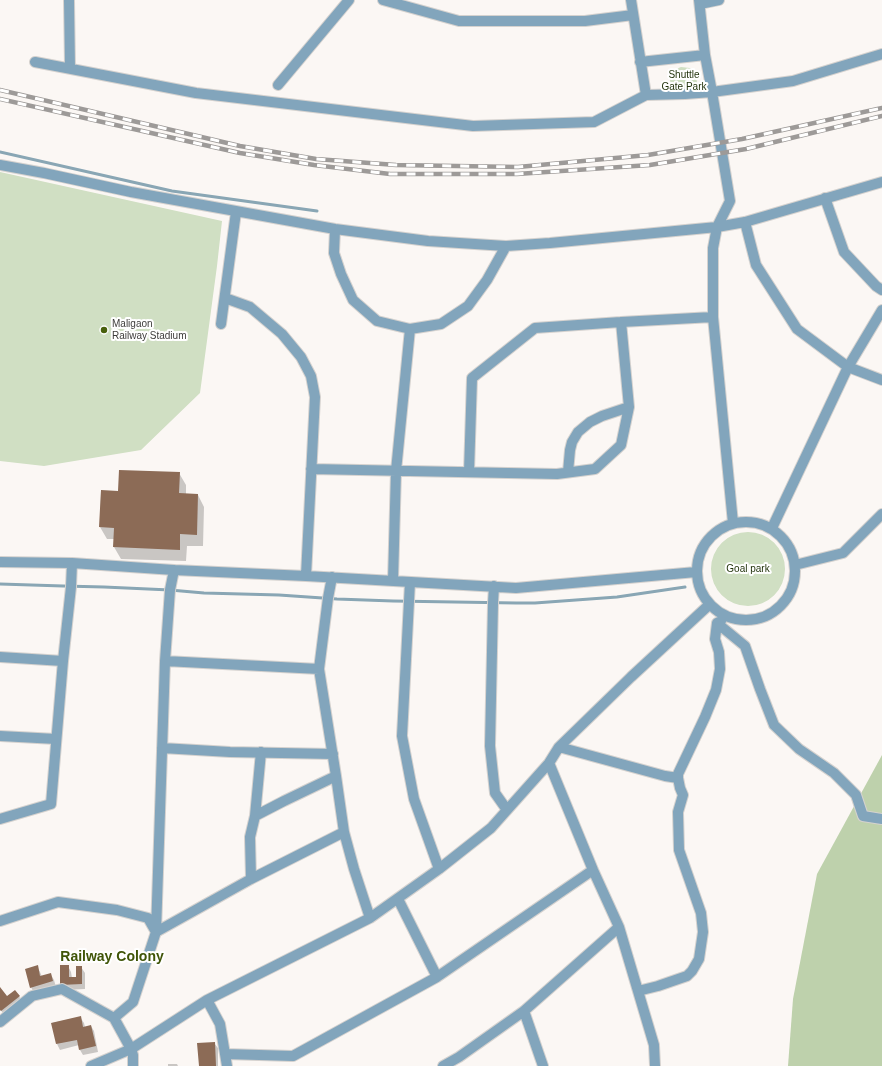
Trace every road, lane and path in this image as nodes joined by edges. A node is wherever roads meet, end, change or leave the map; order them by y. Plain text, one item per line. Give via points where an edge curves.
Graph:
1 (69, 0) edge
2 (349, 0) edge
3 (383, 0) edge
4 (631, 0) edge
5 (719, 0) edge
6 (700, 2) edge
7 (633, 15) junction
8 (882, 54) edge
9 (705, 55) junction
10 (35, 62) dead end
11 (640, 62) junction
12 (70, 68) junction
13 (278, 86) dead end
14 (712, 92) junction
15 (646, 95) junction
16 (0, 165) edge
17 (882, 182) edge
18 (825, 198) junction
19 (236, 212) junction
20 (745, 222) junction
21 (717, 227) junction
22 (334, 229) junction
23 (506, 246) junction
24 (882, 290) edge
25 (225, 298) junction
26 (882, 310) edge
27 (713, 317) junction
28 (621, 322) junction
29 (222, 324) dead end
30 (410, 329) junction
31 (848, 367) junction
32 (882, 380) edge
33 (629, 407) junction
34 (311, 469) junction
35 (396, 471) junction
36 (470, 472) junction
37 (568, 472) junction
38 (882, 514) edge
39 (733, 523) junction
40 (772, 528) junction
41 (0, 562) edge
42 (72, 563) junction
43 (795, 565) junction
44 (174, 570) junction
45 (696, 572) junction
46 (306, 576) junction
47 (332, 577) junction
48 (393, 580) junction
49 (410, 582) junction
50 (494, 586) junction
51 (710, 604) junction
52 (728, 616) junction
53 (717, 623) junction
54 (0, 657) edge
55 (63, 661) junction
56 (165, 661) junction
57 (319, 669) junction
58 (0, 736) edge
59 (56, 739) junction
60 (559, 747) junction
61 (162, 748) junction
62 (261, 752) junction
63 (333, 754) junction
64 (548, 763) junction
65 (336, 776) junction
66 (678, 778) junction
67 (507, 810) junction
68 (255, 816) junction
69 (882, 819) edge
70 (0, 820) edge
71 (344, 832) junction
72 (439, 869) junction
73 (593, 870) junction
74 (251, 879) junction
75 (398, 899) junction
76 (370, 918) junction
77 (0, 921) edge
78 (619, 926) junction
79 (156, 932) junction
80 (437, 977) junction
81 (638, 990) junction
82 (207, 1000) junction
83 (524, 1010) junction
84 (114, 1018) junction
85 (0, 1022) edge
86 (131, 1049) junction
87 (225, 1054) junction
88 (459, 1062) edge
89 (91, 1066) edge
90 (133, 1066) edge
91 (227, 1066) edge
92 (443, 1066) edge
93 (543, 1066) edge
94 (655, 1066) edge

1 - 12 street
2 - 13 street
3 - 7 street via 459,21 585,22
4 - 7 street
5 - 6 street
6 - 9 street
7 - 11 street
8 - 14 street via 794,81
9 - 11 street
9 - 14 street
10 - 12 street
11 - 15 street
12 - 15 street via 196,93 473,126 594,122
14 - 15 street
14 - 21 street via 730,201
16 - 19 street
17 - 18 street
18 - 20 street
18 - 24 street via 844,252
19 - 22 street
19 - 25 street
20 - 21 street
20 - 31 street via 756,265 798,329
21 - 23 street
21 - 27 street via 713,248
22 - 23 street via 428,241
22 - 30 street via 334,253 353,300 377,321
23 - 30 street via 487,280 468,306 441,324
25 - 29 street
25 - 34 street via 250,307 282,334 301,357 311,376 315,396
26 - 31 street
27 - 28 street
27 - 39 street
28 - 33 street
28 - 36 street via 535,328 472,378
30 - 35 street
31 - 32 street
31 - 40 street
33 - 37 street via 602,416 578,432 570,450
33 - 37 street via 621,445 595,469
34 - 35 street
34 - 46 street
35 - 36 street
35 - 48 street
36 - 37 street
38 - 43 street via 843,553
39 - 40 street via 746,521
39 - 45 street via 718,530 706,541 699,556
40 - 43 street via 783,537 791,549
41 - 42 street
42 - 44 street
42 - 55 street
43 - 52 street via 796,576 792,588 786,600 777,609 766,616 754,619 741,620
44 - 46 street
44 - 56 street via 170,590
45 - 50 street via 516,588
45 - 51 street via 698,584
46 - 47 street
47 - 48 street
47 - 57 street
48 - 49 street
49 - 50 street
49 - 72 street via 402,736 414,799
50 - 67 street via 490,746 495,793
51 - 52 street
51 - 60 street
52 - 53 street
53 - 66 street via 715,639 720,669 716,690
53 - 69 street via 745,646 774,725 799,749 834,773 856,795 863,816
54 - 55 street
55 - 59 street
56 - 57 street
56 - 61 street
57 - 63 street
58 - 59 street
59 - 70 street via 51,804
60 - 64 street
60 - 66 street
61 - 62 street
61 - 79 street
62 - 63 street
62 - 68 street
63 - 65 street
64 - 67 street
64 - 73 street
65 - 68 street
65 - 71 street
66 - 81 street via 683,795 678,812 679,850 701,913 703,932 700,959 687,976
67 - 72 street via 491,828
68 - 74 street via 250,837
71 - 74 street
71 - 76 street
72 - 75 street
73 - 78 street
73 - 80 street
74 - 79 street
75 - 76 street
75 - 80 street
76 - 82 street
77 - 79 street via 58,902 117,910 148,918
78 - 81 street
78 - 83 street
79 - 84 street via 133,1002
80 - 87 street via 293,1056
81 - 94 street via 654,1045
82 - 86 street
82 - 87 street via 220,1024
83 - 88 street
83 - 93 street
84 - 85 street via 62,989 32,996
84 - 86 street
86 - 89 street
86 - 90 street
87 - 91 street
88 - 92 street

